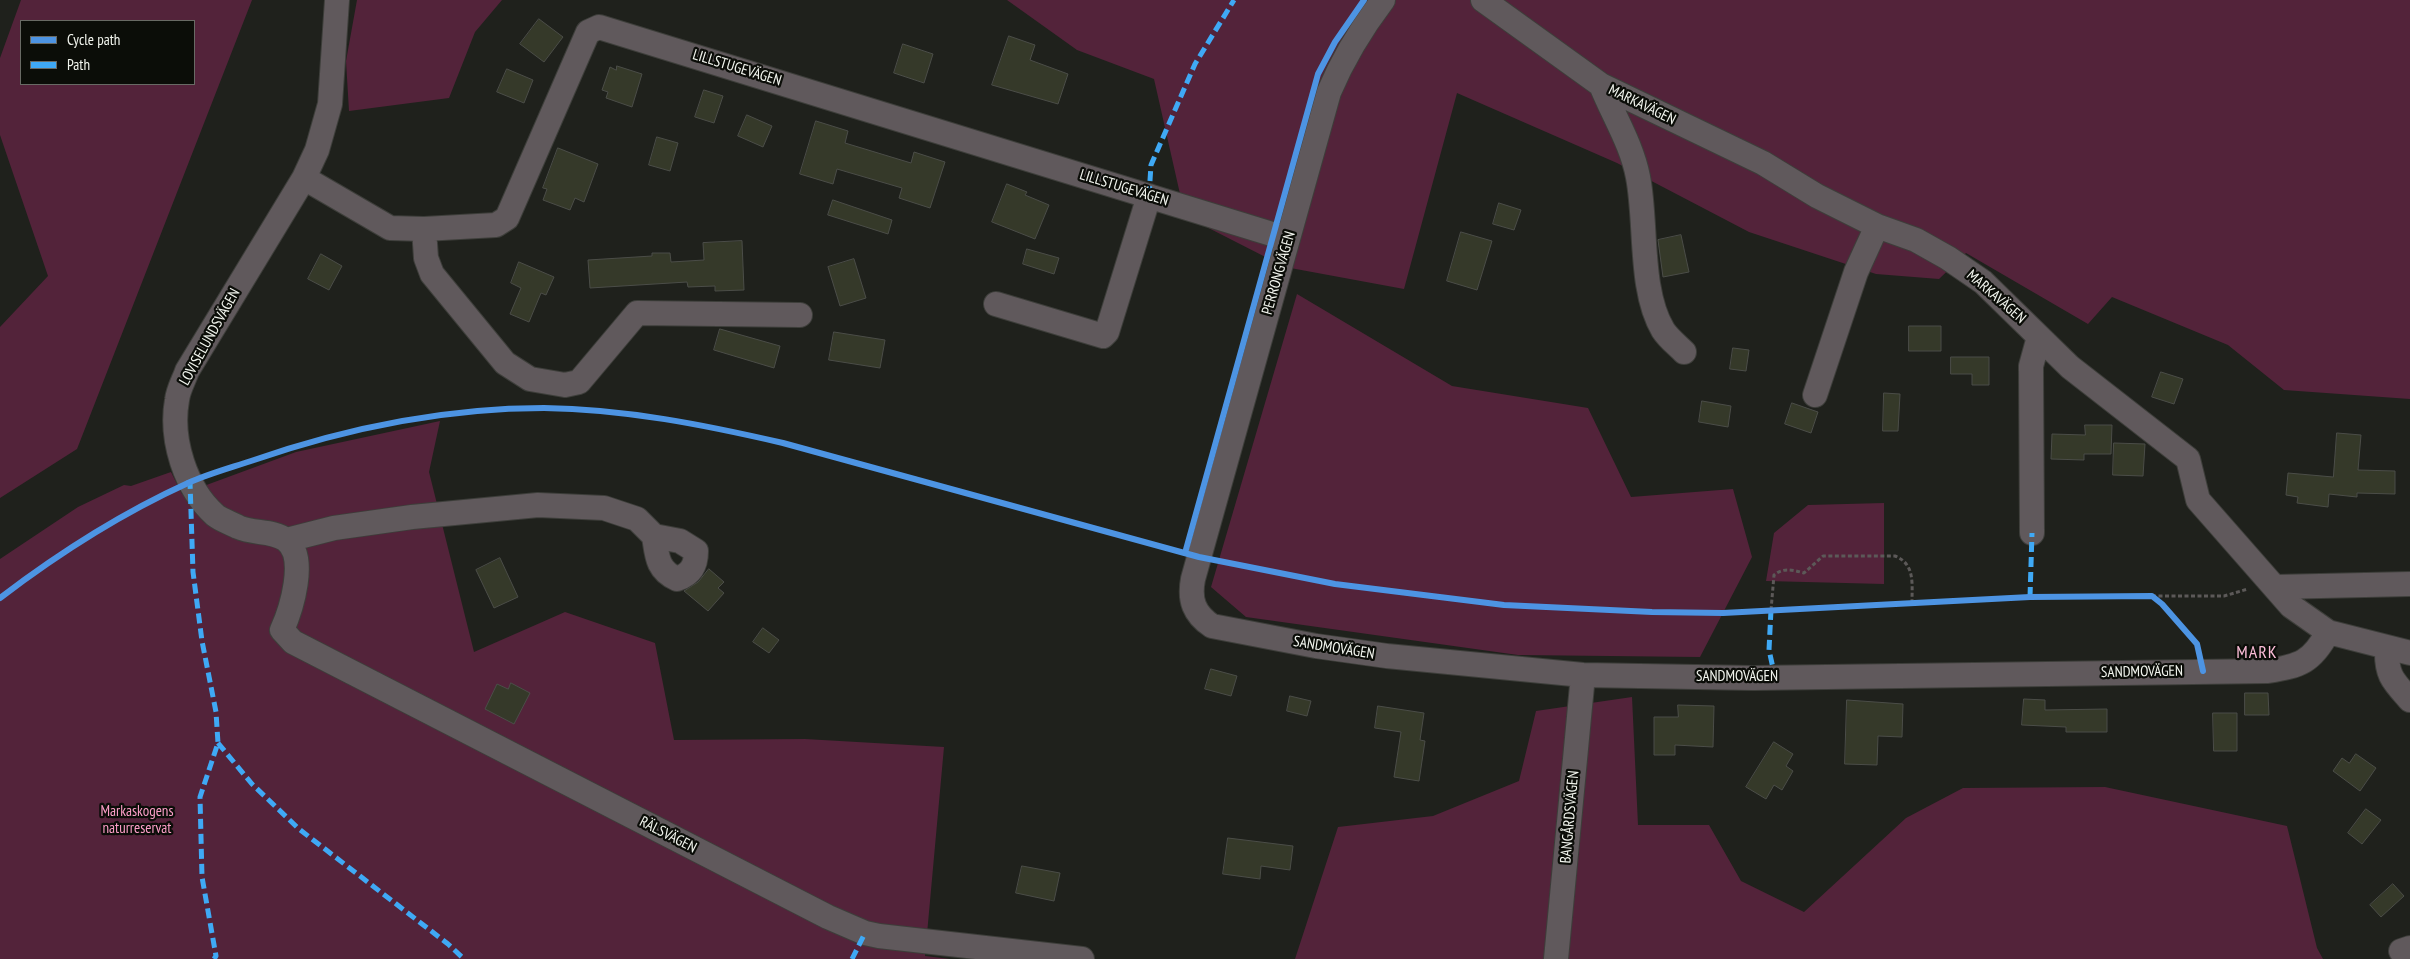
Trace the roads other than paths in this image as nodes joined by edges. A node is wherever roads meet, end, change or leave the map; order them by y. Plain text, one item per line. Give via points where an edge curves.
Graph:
1 (337, 0) edge
2 (1383, 0) edge
3 (1483, 0) edge
4 (1602, 85) junction
5 (304, 178) junction
6 (1149, 196) junction
7 (1877, 226) junction
8 (424, 229) junction
9 (1288, 239) junction
10 (996, 304) dead end
11 (800, 315) dead end
12 (2039, 336) junction
13 (1684, 352) dead end
14 (1815, 395) dead end
15 (2032, 533) dead end
16 (654, 536) dead end
17 (287, 540) junction
18 (1199, 557) joint
19 (2410, 584) edge
20 (2275, 587) junction
21 (2328, 632) junction
22 (2399, 651) edge
23 (1582, 675) junction
24 (2410, 700) edge
25 (1082, 959) edge
26 (1556, 959) edge

1 - 5 street, LOVISELUNDSVÄGEN via 330,104 317,150
2 - 9 street, PERRONGVÄGEN via 1340,66 1329,92
3 - 4 street, MARKAVÄGEN
4 - 7 street, MARKAVÄGEN via 1763,163 1817,196
4 - 13 street via 1633,156 1638,177 1647,276 1656,313 1664,330
5 - 8 street, LILLSTUGEVÄGEN via 390,228
5 - 17 street, LOVISELUNDSVÄGEN via 187,371 177,399 181,460 201,500 216,516 244,530
6 - 8 street, LILLSTUGEVÄGEN via 599,26 588,32 507,218 496,225
6 - 9 street, LILLSTUGEVÄGEN
6 - 10 street via 1107,332 1103,336
7 - 12 street, MARKAVÄGEN via 1916,240 1984,282
7 - 14 street via 1856,272
8 - 11 street via 426,258 432,274 505,363 530,379 565,385 579,382 637,312
9 - 18 street, PERRONGVÄGEN
12 - 15 street via 2031,366
12 - 20 street, MARKAVÄGEN via 2070,367 2188,458 2198,500
16 - 17 street via 637,519 604,508 538,505 412,517 334,528
17 - 25 street, RÄLSVÄGEN via 295,556 297,581 282,630 293,642 828,917 865,932
18 - 23 street, SANDMOVÄGEN via 1190,594 1202,619 1212,626 1378,655
19 - 20 street
20 - 21 street, MARKAVÄGEN via 2291,606
21 - 22 street, MARKAVÄGEN
21 - 23 street, SANDMOVÄGEN via 2318,651 2298,666 2268,670 1753,678
22 - 24 street via 2386,668 2393,682
23 - 26 street, BANGÅRDSVÄGEN

